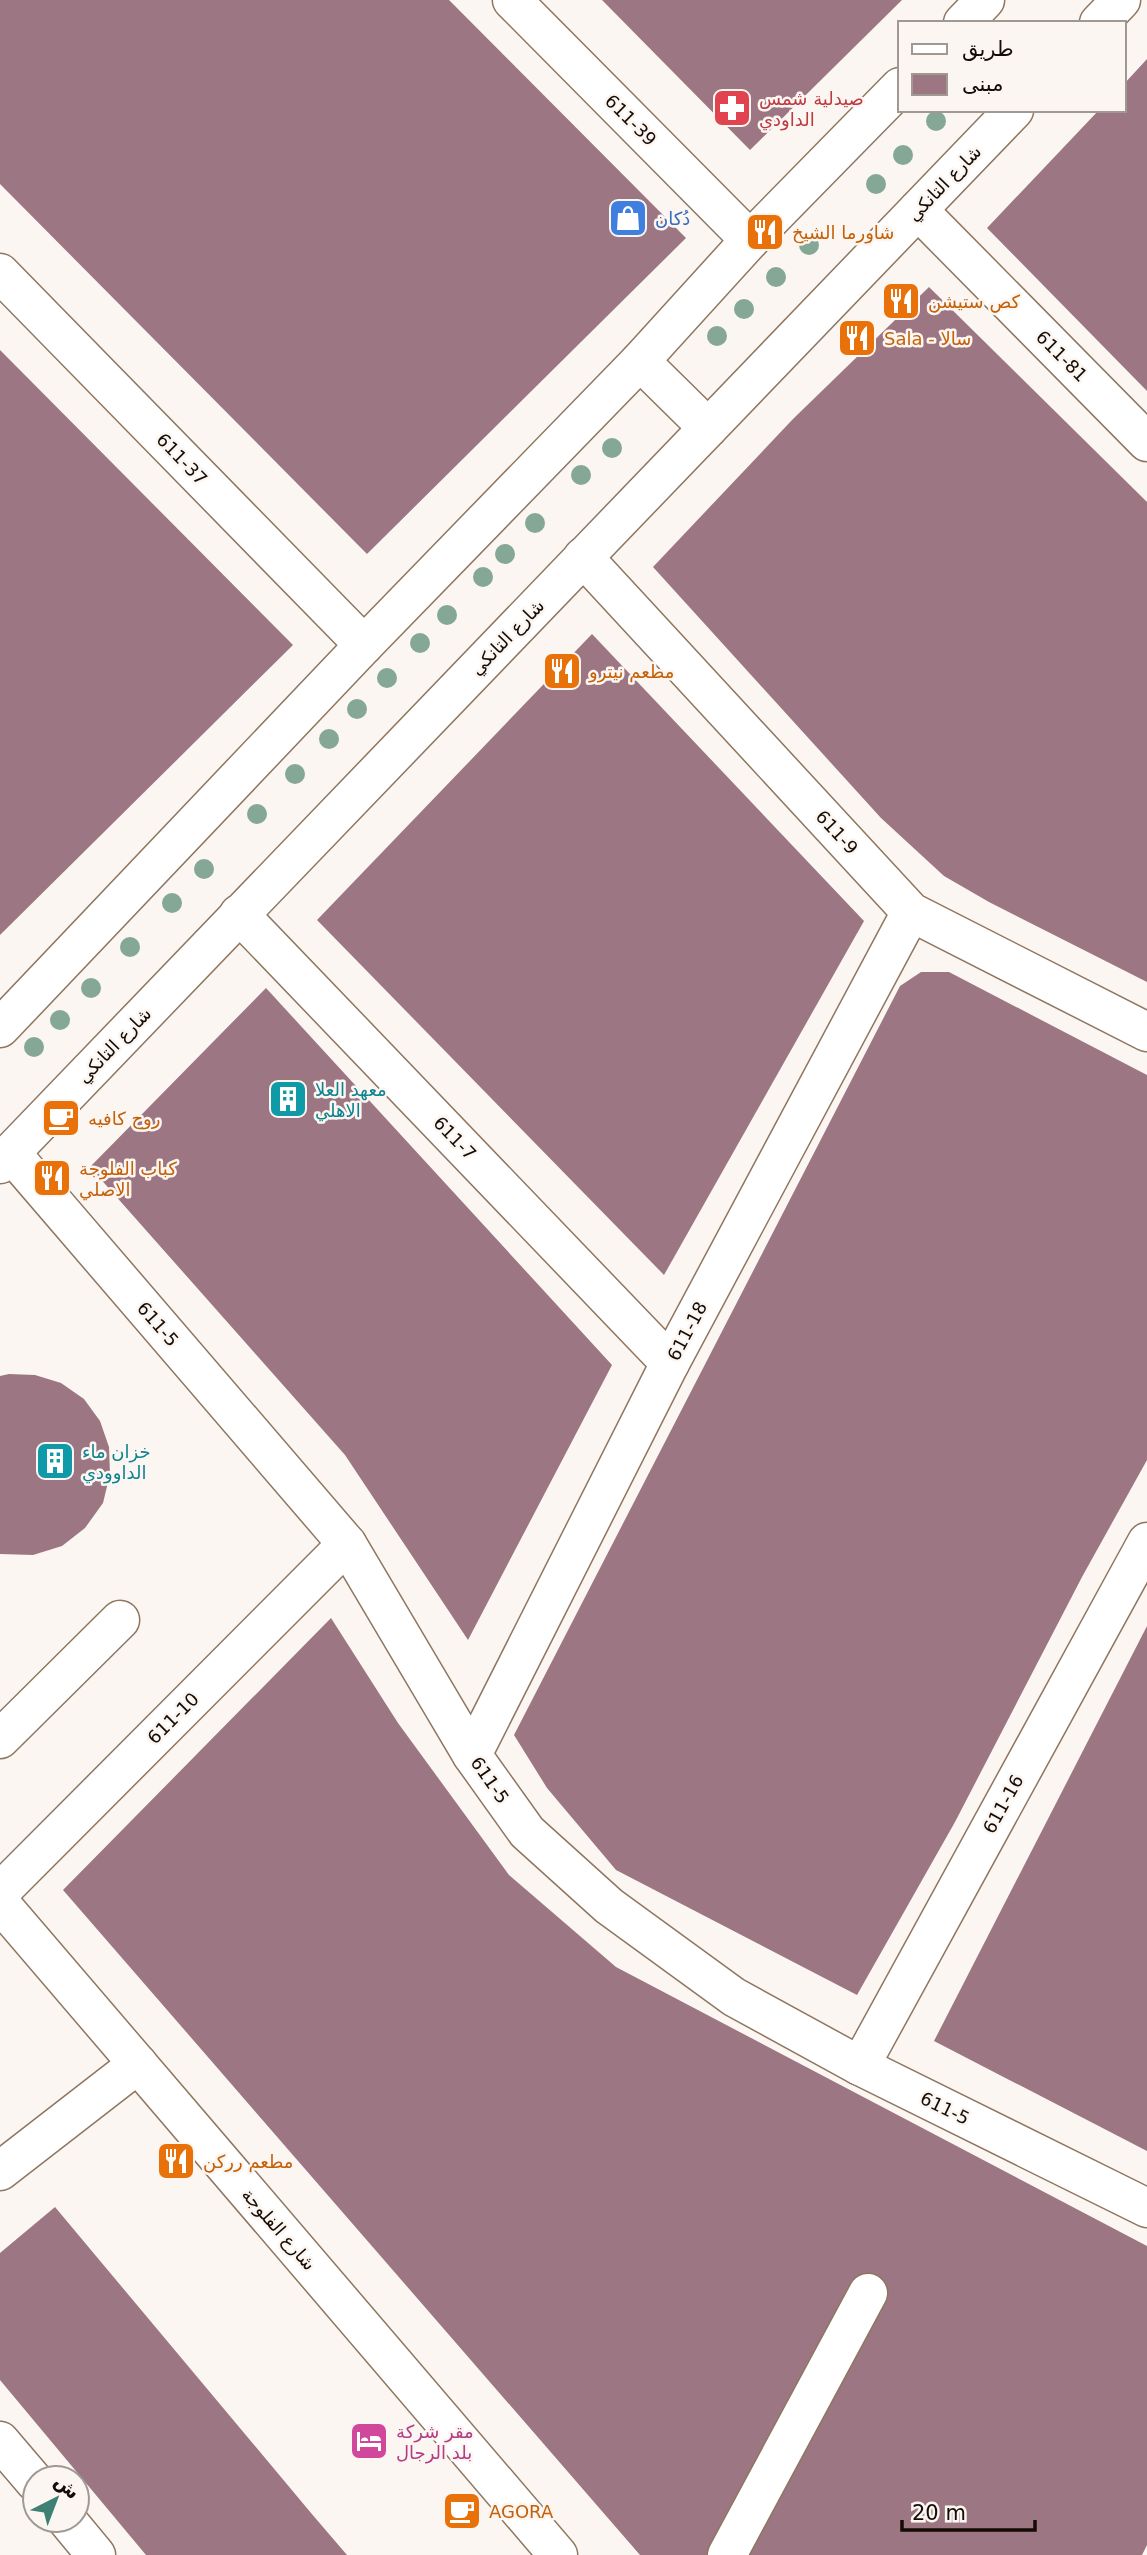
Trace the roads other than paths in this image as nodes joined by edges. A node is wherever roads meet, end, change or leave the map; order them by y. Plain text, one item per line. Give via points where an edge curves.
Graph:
1 (512, 0) edge
2 (985, 0) edge
3 (1121, 0) edge
4 (965, 21) edge
5 (1101, 21) edge
6 (898, 89) edge
7 (1012, 112) edge
8 (918, 210) junction
9 (750, 240) junction
10 (0, 273) edge
11 (640, 362) junction
12 (708, 428) junction
13 (1147, 442) edge
14 (583, 557) junction
15 (364, 645) junction
16 (911, 912) junction
17 (239, 914) junction
18 (0, 1028) edge
19 (1147, 1032) edge
20 (5, 1159) edge
21 (670, 1363) junction
22 (1147, 1542) edge
23 (347, 1544) junction
24 (120, 1620) dead end
25 (0, 1739) edge
26 (472, 1755) junction
27 (0, 1892) edge
28 (0, 1903) edge
29 (138, 2064) junction
30 (860, 2066) junction
31 (0, 2171) edge
32 (1147, 2208) edge
33 (868, 2293) dead end
34 (0, 2441) edge
35 (21, 2466) edge
36 (558, 2555) edge
37 (727, 2555) edge

1 - 9 street, 611-39
2 - 4 street
3 - 5 street
6 - 9 street
7 - 8 street, شارع التانكي
8 - 12 street, شارع التانكي
8 - 13 street, 611-81
9 - 11 street
10 - 15 street, 611-37
11 - 12 street
11 - 15 street
12 - 14 street, شارع التانكي
14 - 16 street, 611-9
14 - 17 street, شارع التانكي
15 - 18 street
16 - 19 street, 611-9
16 - 21 street, 611-18
17 - 20 street, شارع التانكي
17 - 21 street, 611-7
20 - 23 street, 611-5
21 - 26 street, 611-18
22 - 30 street, 611-16
23 - 26 street, 611-5
23 - 27 street, 611-10
24 - 25 street
26 - 30 street, 611-5 via 527,1832 609,1906 734,1997
28 - 29 street, شارع الفلوجة
29 - 31 street
29 - 36 street, شارع الفلوجة
30 - 32 street, 611-5
33 - 37 street
34 - 35 street

